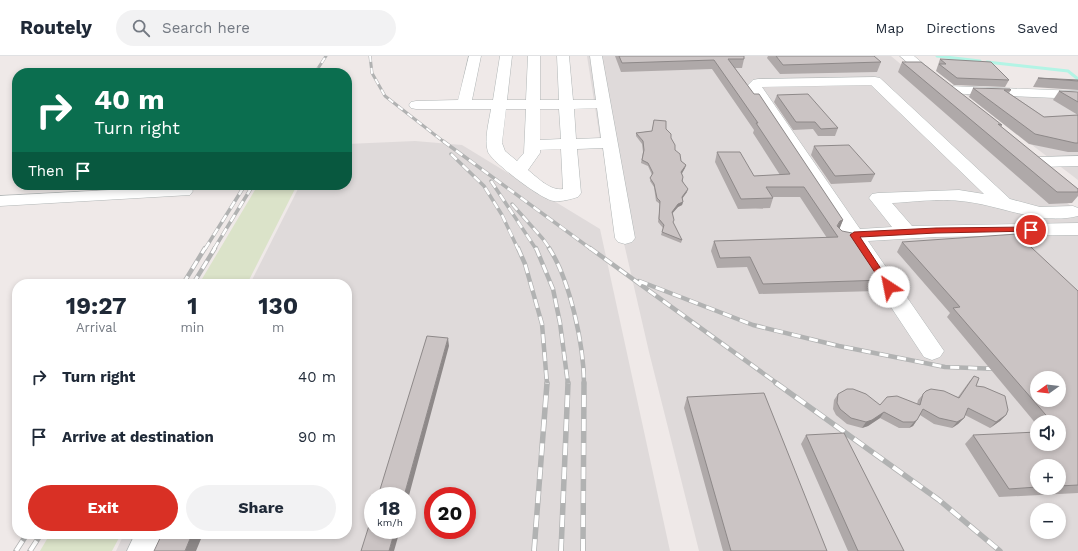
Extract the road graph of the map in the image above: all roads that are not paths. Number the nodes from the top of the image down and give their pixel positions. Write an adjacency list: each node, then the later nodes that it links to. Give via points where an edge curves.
1 (475, 56): 12 (street)
2 (506, 56): 13 (street)
3 (534, 56): 14 (street)
4 (563, 56): 15 (street)
5 (596, 56): 9 (street)
6 (906, 56): 7 (street)
7 (949, 90): 8 (street); 10 (street)
8 (1078, 95)
9 (603, 104): 15 (street); 16 (street)
10 (967, 104)
11 (416, 105): 12 (street)
12 (464, 105): 13 (street)
13 (499, 105): 14 (street); 20 (street, via 494,143 497,153)
14 (533, 105): 15 (street); 18 (street)
15 (565, 105): 17 (street)
16 (610, 143): 17 (street); 28 (street)
17 (568, 144): 18 (street); 20 (street, via 572,193 554,196 538,187)
18 (533, 145): 20 (street, via 532,153)
19 (1078, 161): 21 (street, via 1034,157)
20 (519, 170)
21 (1059, 177)
22 (184, 191): 23 (street)
23 (0, 201)
24 (1004, 203): 25 (street); 26 (street, via 959,195 878,198); 27 (street, via 875,81 758,83 754,86)
25 (1076, 221): 26 (street)
26 (906, 232): 27 (street)
27 (849, 235): 29 (street)
28 (625, 238)
29 (932, 351)
30 (149, 539): 31 (street)
31 (143, 551)

